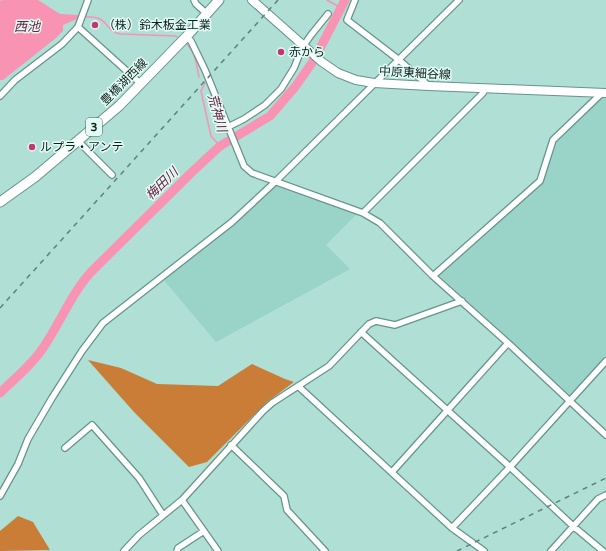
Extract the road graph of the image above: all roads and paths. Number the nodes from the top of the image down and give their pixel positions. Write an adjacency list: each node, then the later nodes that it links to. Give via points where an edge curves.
1 (88, 0): 9 (street)
2 (194, 0): 7 (street)
3 (219, 0): 7 (main road, 豊橋湖西線 / 3)
4 (252, 0): 11 (main road, 中原東細谷線)
5 (355, 0): 12 (street, via 347,20)
6 (460, 0): 12 (street)
7 (207, 14): 10 (main road, 豊橋湖西線 / 3)
8 (328, 14): 11 (street)
9 (78, 27): 13 (street); 18 (street, via 62,44 15,80)
10 (183, 40): 13 (main road, 豊橋湖西線 / 3); 19 (street, via 191,41)
11 (305, 46): 14 (main road, 中原東細谷線, via 338,73); 19 (street, via 281,89 265,105)
12 (398, 60): 14 (street); 15 (street)
13 (140, 83): 20 (main road, 豊橋湖西線 / 3, via 119,106)
14 (374, 83): 15 (main road, 中原東細谷線); 22 (street)
15 (429, 86): 16 (main road, 中原東細谷線)
16 (485, 89): 17 (main road, 中原東細谷線); 24 (street, via 484,93)
17 (604, 93): 25 (street, via 553,140 540,181)
18 (0, 96)
19 (229, 128): 22 (street, via 244,166)
20 (78, 141): 21 (street); 23 (main road, 豊橋湖西線 / 3)
21 (112, 175)
22 (275, 182): 24 (street); 39 (street, via 232,222 103,323 52,398)
23 (0, 202)
24 (363, 213): 25 (street, via 384,227)
25 (433, 276): 26 (street)
26 (462, 301): 27 (street, via 395,325 376,321); 28 (street)
27 (361, 332): 30 (street, via 329,366); 32 (street)
28 (508, 343): 31 (street); 32 (street)
29 (606, 361): 31 (street)
30 (298, 386): 34 (street, via 272,403); 37 (street)
31 (570, 401): 33 (street); 36 (street)
32 (447, 410): 36 (street); 37 (street)
33 (606, 435)
34 (231, 445): 40 (street); 48 (street, via 284,496 287,510)
35 (65, 448): 41 (street, via 92,425 139,478)
36 (510, 467): 42 (street); 43 (street)
37 (392, 472): 43 (street)
38 (606, 495): 42 (street, via 598,499)
39 (0, 496)
40 (182, 500): 41 (street); 44 (street)
41 (163, 515): 45 (street)
42 (573, 526): 50 (street); 51 (street)
43 (452, 528): 49 (street)
44 (204, 531): 46 (street); 47 (street)
45 (124, 551)
46 (177, 551)
47 (218, 551)
48 (325, 551)
49 (484, 551)
50 (551, 551)
51 (603, 551)

